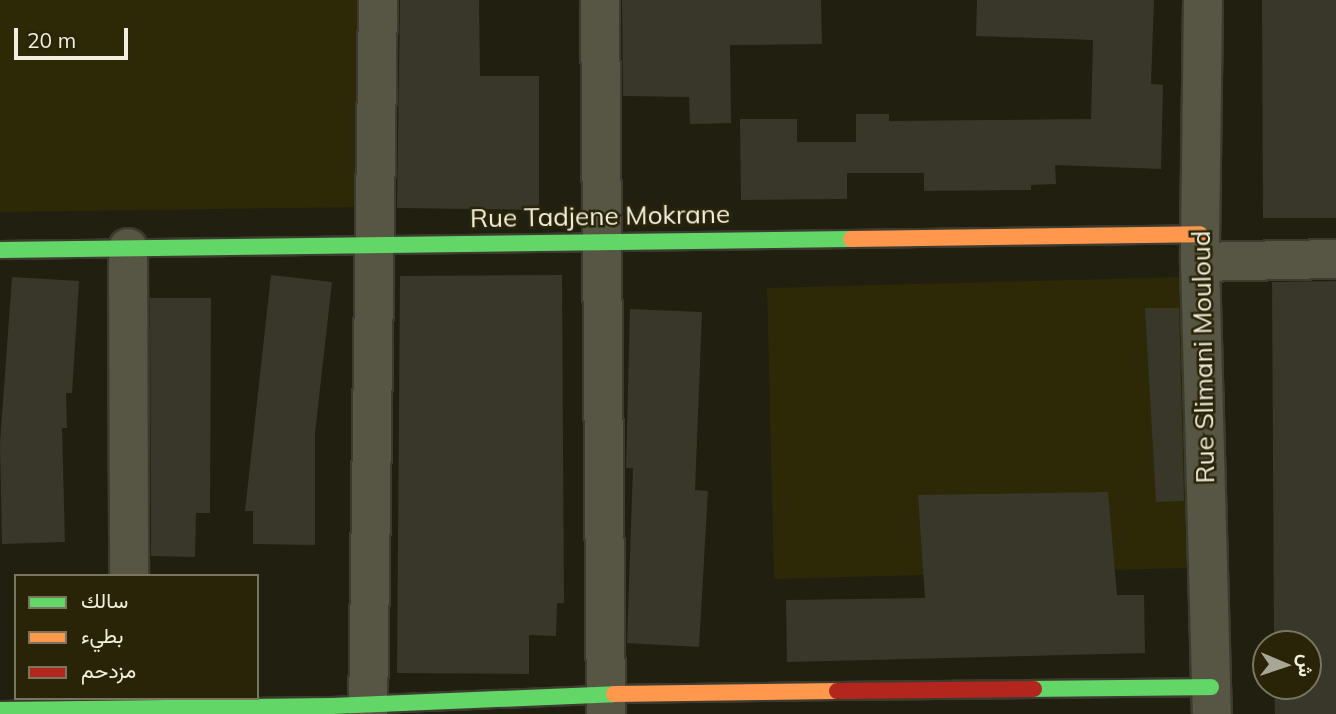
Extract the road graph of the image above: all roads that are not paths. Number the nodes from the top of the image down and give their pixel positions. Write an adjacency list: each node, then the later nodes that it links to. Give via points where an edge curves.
1 (378, 0): 5 (street)
2 (600, 0): 4 (street)
3 (1203, 0): 7 (street, Rue Slimani Mouloud)
4 (600, 239): 5 (street, Rue Tadjene Mokrane); 7 (street, Rue Tadjene Mokrane); 12 (street)
5 (375, 245): 6 (street, Rue Tadjene Mokrane); 14 (street)
6 (128, 248): 8 (street, Rue Tadjene Mokrane); 10 (street)
7 (1200, 248): 9 (street); 11 (street, Rue Slimani Mouloud)
8 (0, 250)
9 (1336, 260)
10 (129, 574)
11 (1211, 701): 12 (street)
12 (606, 704): 14 (street)
13 (129, 707): 14 (street); 15 (street)
14 (368, 708)
15 (0, 710)

